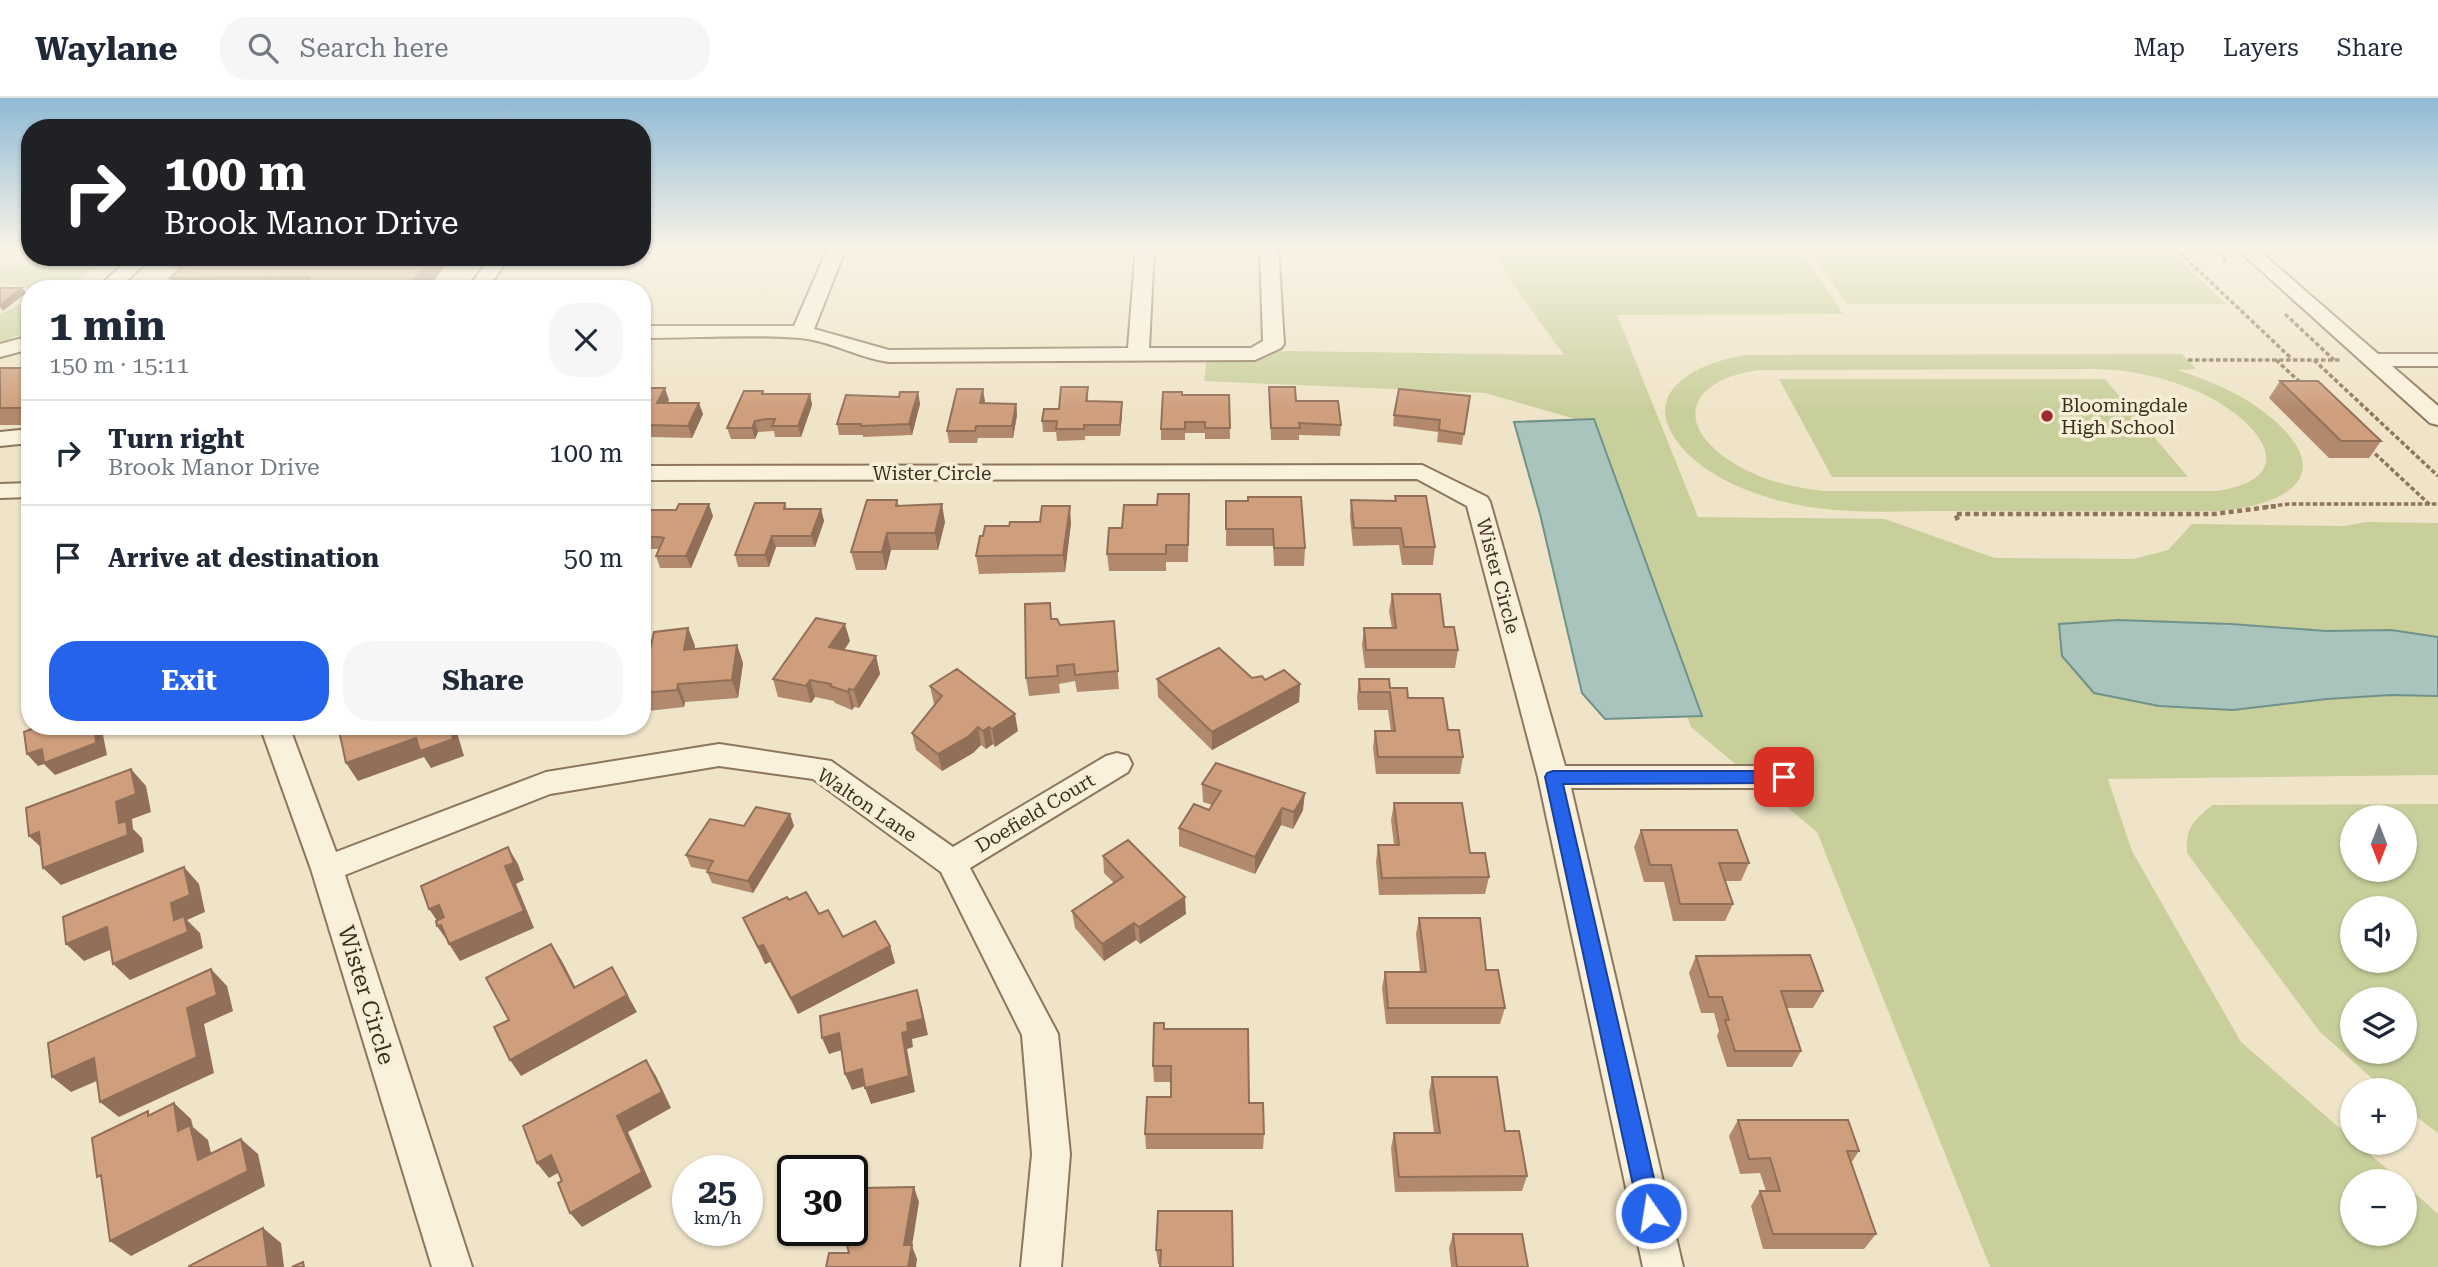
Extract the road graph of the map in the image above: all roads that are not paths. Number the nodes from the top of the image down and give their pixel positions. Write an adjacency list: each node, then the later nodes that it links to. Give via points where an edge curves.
1 (814, 303): 6 (street)
2 (1141, 303): 9 (street)
3 (1272, 303): 9 (street, via 1274,344 1255,354)
4 (2307, 303): 10 (street)
5 (651, 332): 6 (street)
6 (802, 332): 9 (street, via 889,356)
7 (21, 345): 8 (street)
8 (0, 351)
9 (1138, 355)
10 (2372, 360): 11 (street); 12 (street)
11 (2438, 360)
12 (2438, 418)
13 (21, 437): 14 (street)
14 (0, 439)
15 (651, 473): 20 (street, Wister Circle, via 1422,472 1478,502)
16 (21, 490): 17 (street)
17 (0, 491)
18 (277, 735): 23 (street, Wister Circle)
19 (1117, 764): 22 (street, Doefield Court)
20 (1553, 777): 21 (street); 26 (street, Wister Circle)
21 (1784, 777)
22 (952, 863): 23 (street, Walton Lane, via 820,769 719,755 546,783); 25 (street, Walton Lane, via 1040,1034 1051,1153)
23 (327, 869): 24 (street, Wister Circle)
24 (452, 1267)
25 (1041, 1267)
26 (1663, 1267)

